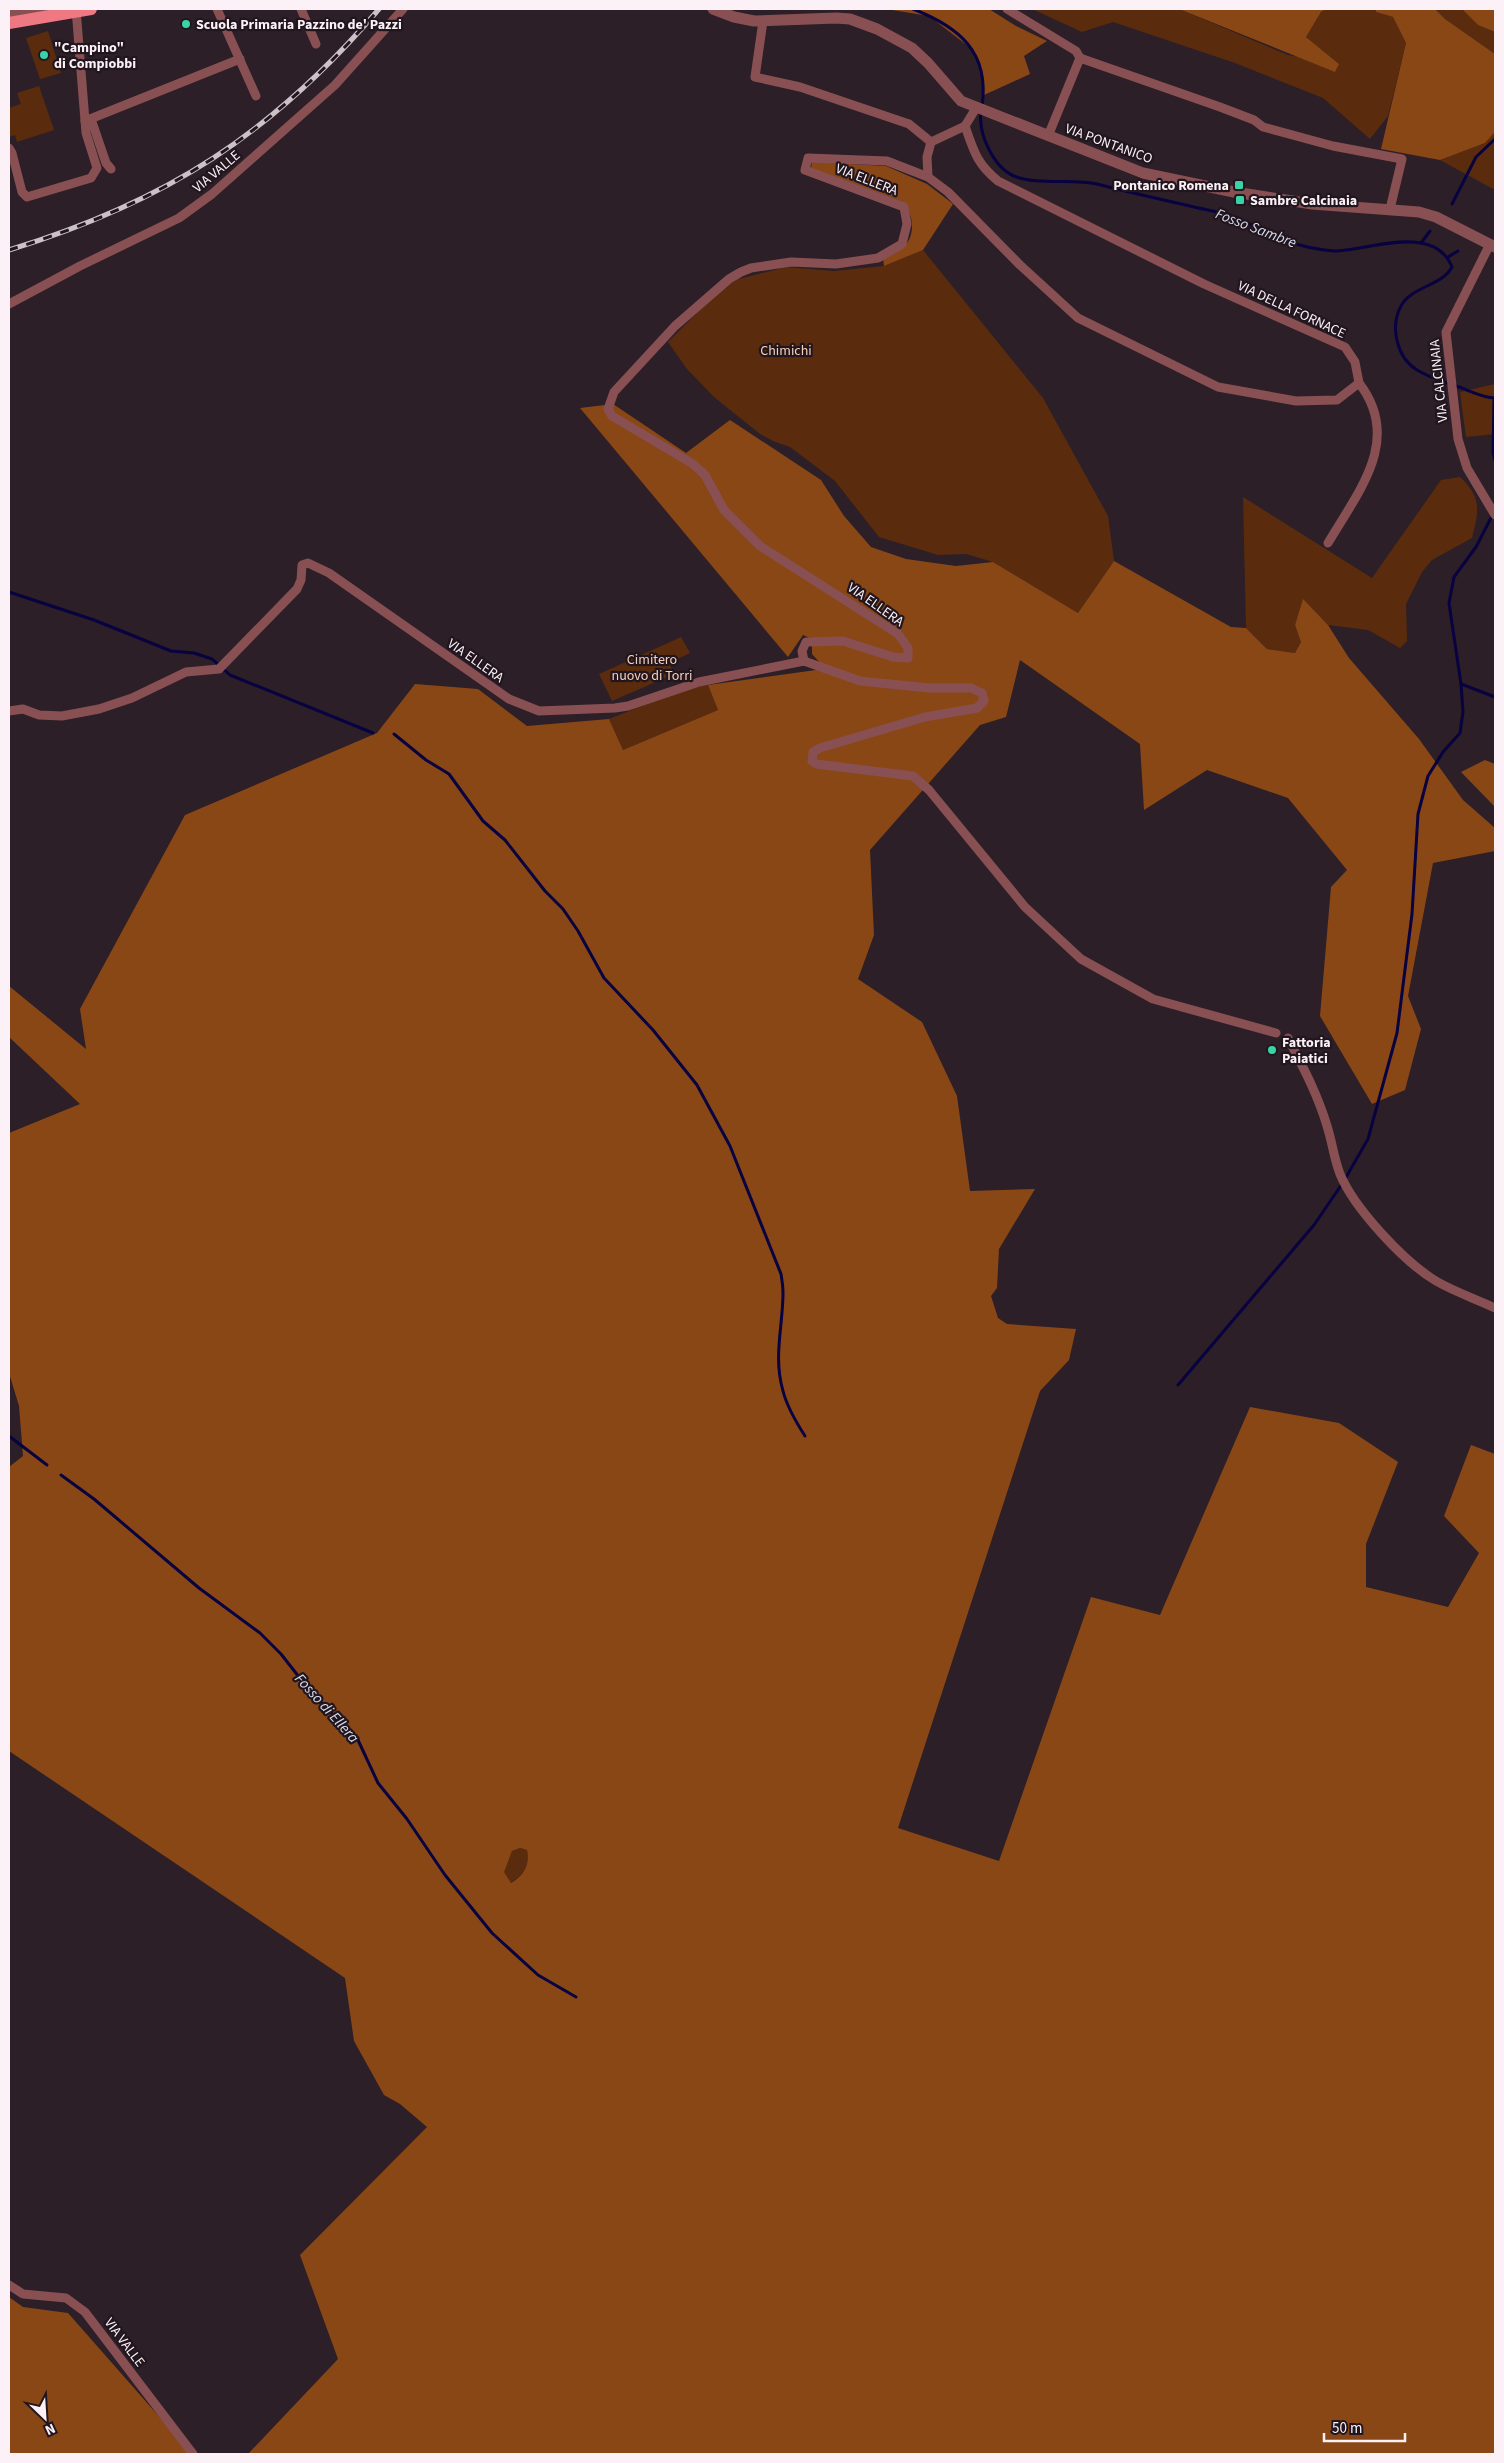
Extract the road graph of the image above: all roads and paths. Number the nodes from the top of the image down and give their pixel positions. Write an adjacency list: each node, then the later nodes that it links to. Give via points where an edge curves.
1 (53, 9): 9 (street)
2 (90, 9): 8 (main road)
3 (217, 9): 14 (street)
4 (301, 9): 12 (street)
5 (403, 9): 26 (street, VIA VALLE, via 335,85 212,194 179,218)
6 (713, 9): 10 (street, VIA PONTANICO, via 734,17)
7 (1007, 9): 13 (street, via 1076,51)
8 (77, 11): 11 (main road); 17 (street)
9 (9, 14)
10 (764, 21): 16 (street, VIA PONTANICO, via 836,18 850,19 877,29 912,48 961,101); 20 (street, via 756,78 794,86 909,124)
11 (9, 23)
12 (316, 44)
13 (1080, 58): 19 (street); 24 (street, via 1220,107 1271,129 1325,144 1402,159)
14 (240, 59): 15 (street); 17 (street)
15 (256, 96)
16 (978, 109): 18 (street); 19 (street, VIA PONTANICO)
17 (88, 120): 21 (street, via 86,133 97,168 91,178 27,197 22,192); 22 (street)
18 (965, 126): 20 (street); 27 (street, VIA DELLA FORNACE, via 982,168 998,181 1204,284 1345,347 1355,362)
19 (1048, 136): 24 (street, VIA PONTANICO, via 1143,173 1312,204)
20 (931, 142): 23 (street, via 926,157)
21 (10, 154)
22 (111, 170)
23 (928, 177): 27 (street, via 948,192 1078,318 1218,387 1296,402 1337,400); 30 (street, VIA ELLERA, via 888,161 808,158 805,170 904,207 907,224 902,244 878,258 836,264 791,262 751,268 729,279 676,326 614,392 608,407 612,416 693,464 705,475 724,510 760,546 898,634 908,648 908,658 893,657 843,641 806,642 802,651)
24 (1390, 209): 25 (street, VIA PONTANICO, via 1436,217)
25 (1492, 245): 28 (street, VIA CALCINAIA, via 1446,332 1458,439 1465,463)
26 (9, 304)
27 (1359, 383): 29 (street, VIA DELLA FORNACE, via 1372,402 1379,442 1371,470)
28 (1495, 515)
29 (1328, 543)
30 (804, 661): 31 (street, VIA ELLERA, via 699,682 628,706 540,711 509,699 329,573 308,562 302,565 297,589 219,669 186,672 132,698 99,709 62,716 39,715 22,709); 32 (street, via 860,681 929,688 971,688 982,693 984,701 977,708 925,717 820,748 813,752 812,761 913,776 929,790 1026,908 1081,959 1152,999)
31 (9, 711)
32 (1276, 1033)
33 (1288, 1038): 34 (street, via 1311,1083 1347,1189 1377,1229 1425,1274)
34 (1495, 1308)
35 (9, 2285): 36 (street, VIA VALLE, via 23,2294 66,2298 86,2312)
36 (193, 2454)

